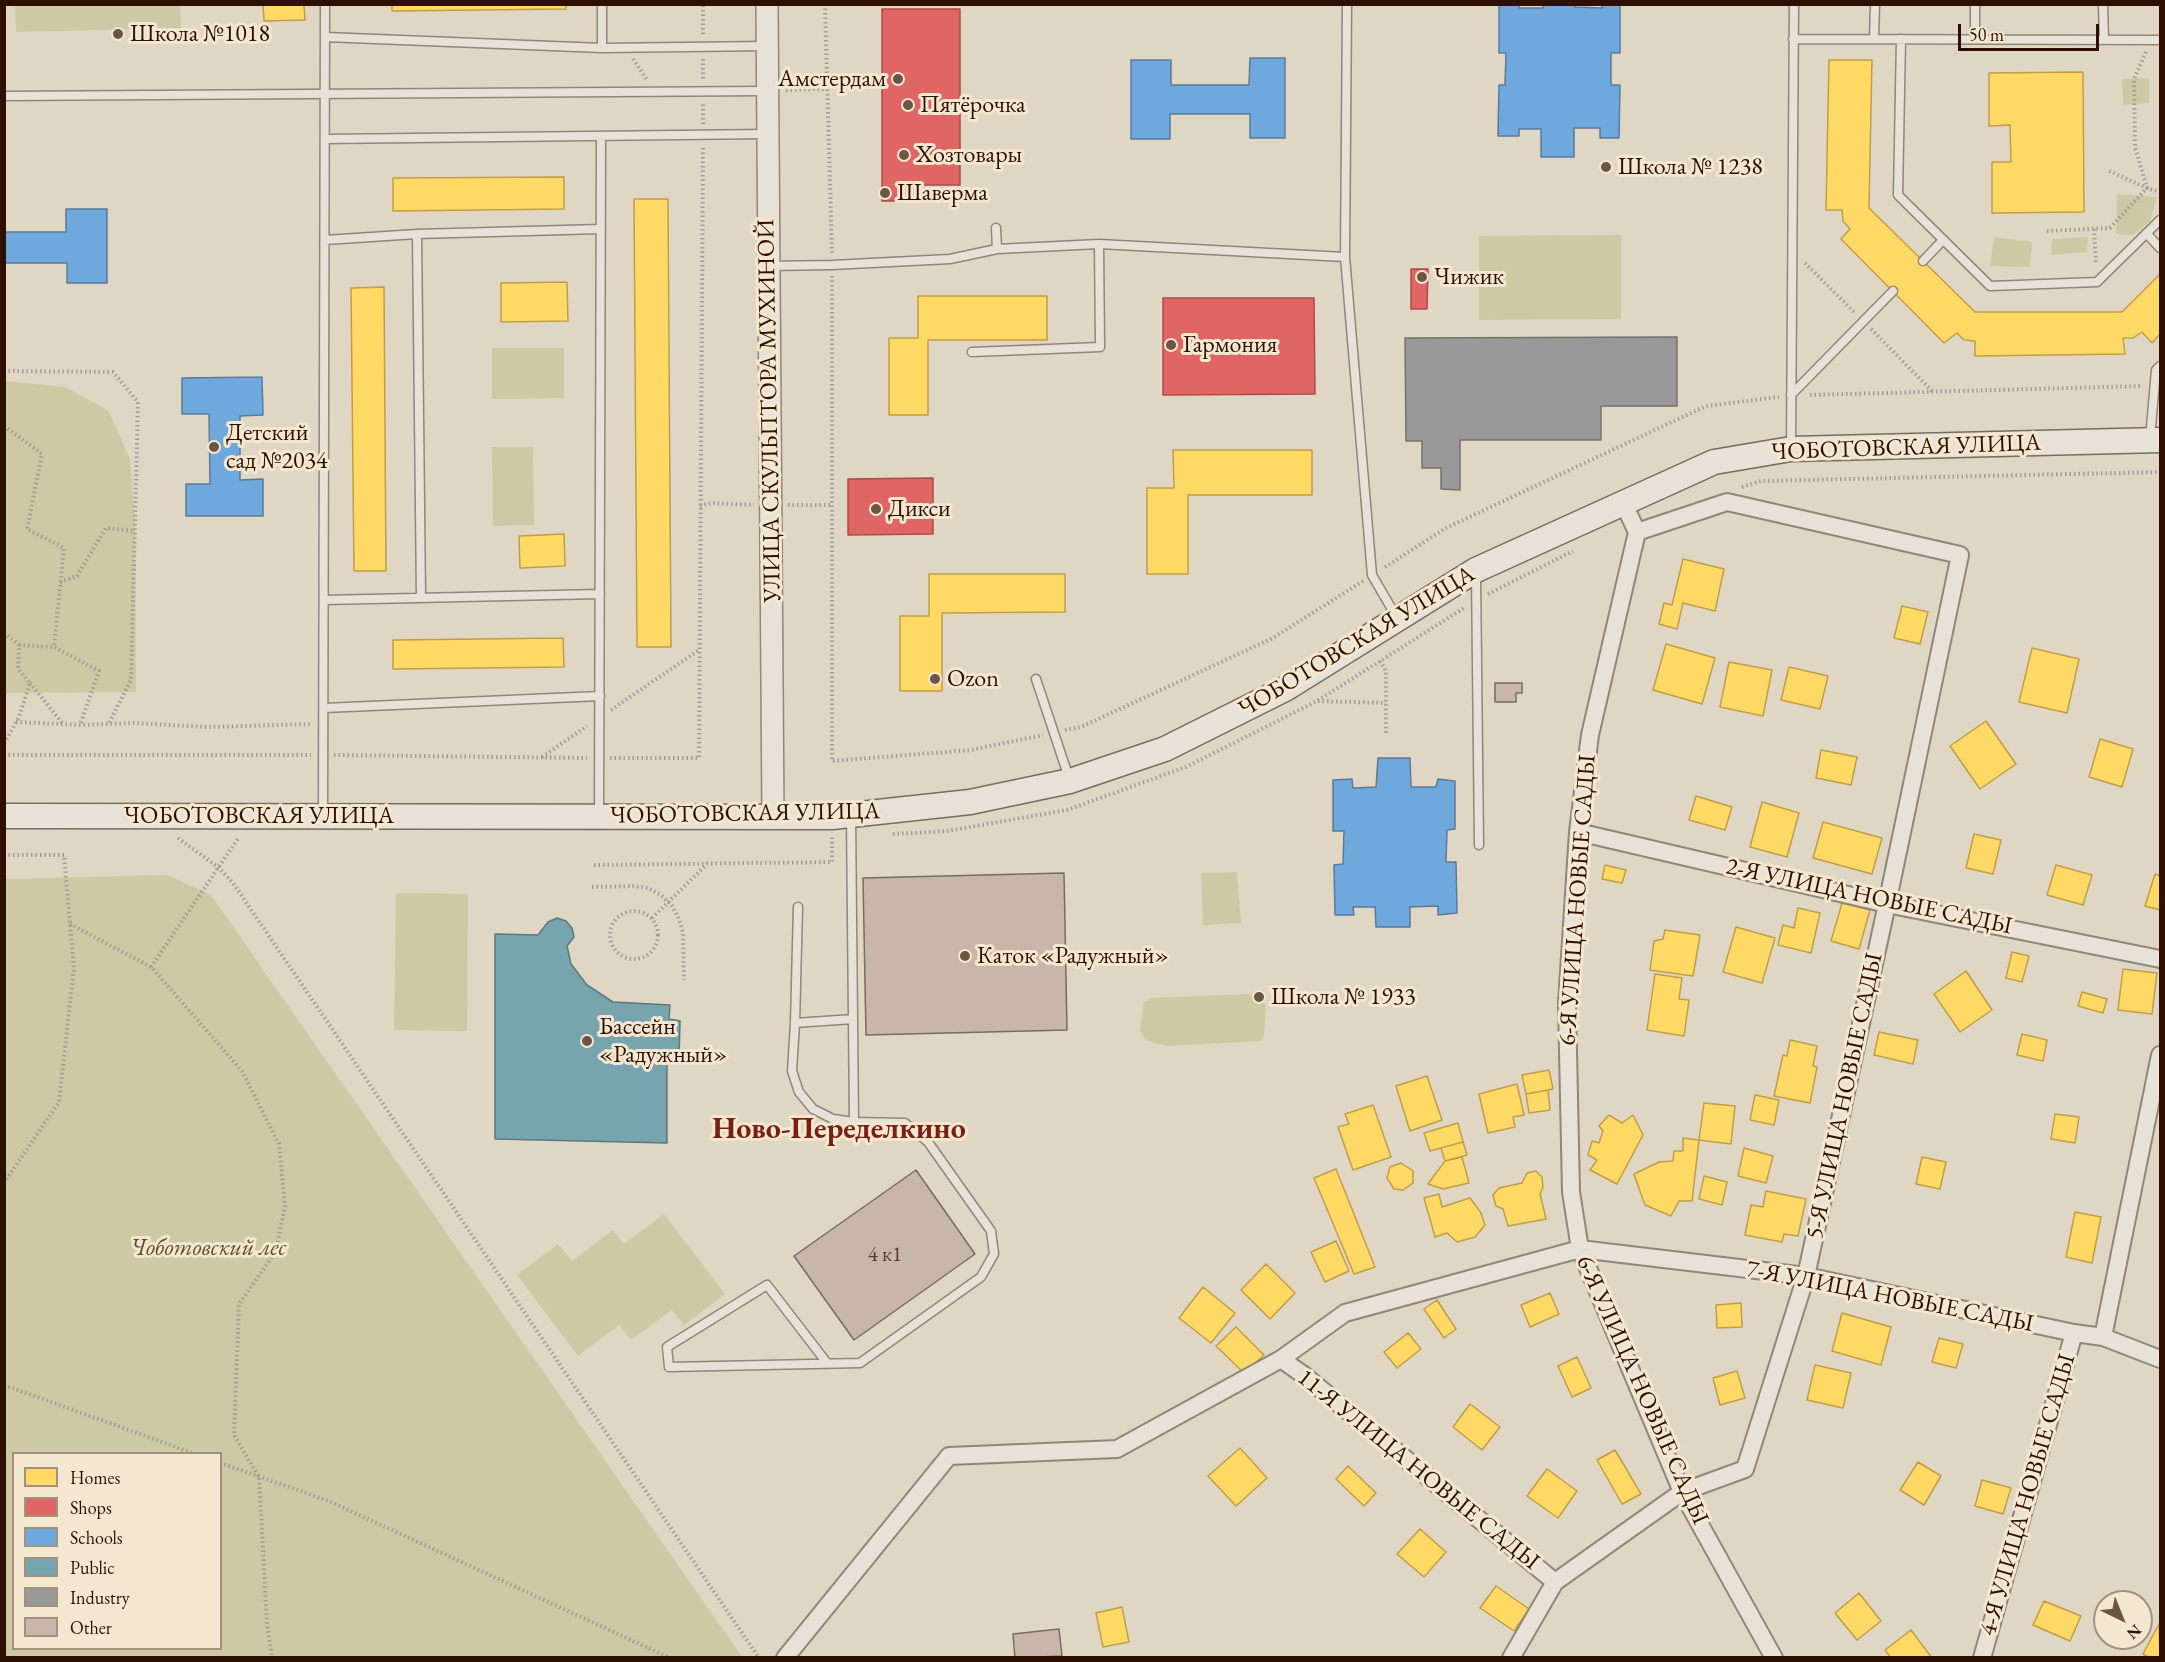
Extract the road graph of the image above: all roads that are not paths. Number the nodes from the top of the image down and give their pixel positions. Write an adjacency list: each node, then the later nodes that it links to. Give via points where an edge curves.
1 (325, 4): 9 (lane)
2 (602, 4): 17 (lane)
3 (767, 4): 16 (street, УЛИЦА СКУЛЬПТОРА МУХИНОЙ)
4 (1347, 4): 34 (lane)
5 (1794, 4): 10 (lane)
6 (1875, 4): 11 (lane)
7 (1975, 4): 13 (lane)
8 (2103, 4): 14 (lane)
9 (325, 38): 17 (lane); 19 (lane)
10 (1794, 39): 11 (lane); 40 (lane)
11 (1874, 39): 12 (lane)
12 (1902, 39): 13 (lane); 30 (lane, via 1898,195)
13 (1975, 39): 14 (lane)
14 (2104, 39): 15 (lane)
15 (2160, 40)
16 (767, 46): 17 (lane); 18 (street, УЛИЦА СКУЛЬПТОРА МУХИНОЙ)
17 (602, 48)
18 (767, 91): 19 (lane); 21 (street, УЛИЦА СКУЛЬПТОРА МУХИНОЙ)
19 (325, 93): 20 (lane); 23 (lane)
20 (4, 96)
21 (767, 134): 22 (lane); 36 (street, УЛИЦА СКУЛЬПТОРА МУХИНОЙ)
22 (602, 136): 23 (lane); 26 (lane)
23 (325, 139): 29 (lane)
24 (2160, 220): 28 (lane)
25 (996, 228): 33 (lane)
26 (601, 229): 27 (lane); 46 (lane)
27 (417, 234): 29 (lane); 47 (lane)
28 (2147, 234): 30 (lane, via 2097,282 1990,286); 32 (lane)
29 (325, 240): 48 (lane)
30 (1943, 240): 35 (lane)
31 (1099, 244): 33 (lane); 34 (lane); 38 (lane, via 1100,347)
32 (2160, 248)
33 (997, 249): 36 (lane, via 950,259)
34 (1345, 257): 49 (lane, via 1372,575)
35 (1923, 261)
36 (768, 266): 57 (street, УЛИЦА СКУЛЬПТОРА МУХИНОЙ)
37 (1893, 291): 40 (lane)
38 (972, 352)
39 (2160, 366): 41 (lane, via 2156,370)
40 (1791, 395): 42 (lane)
41 (2155, 440): 42 (main road, ЧОБОТОВСКАЯ УЛИЦА)
42 (1791, 448): 43 (main road, ЧОБОТОВСКАЯ УЛИЦА, via 1714,462)
43 (1623, 502): 44 (street); 45 (main road, ЧОБОТОВСКАЯ УЛИЦА)
44 (1637, 532): 59 (street, 6-Я УЛИЦА НОВЫЕ САДЫ, via 1590,735); 61 (street, 5-Я УЛИЦА НОВЫЕ САДЫ, via 1727,502 1960,555)
45 (1476, 570): 49 (main road, ЧОБОТОВСКАЯ УЛИЦА); 60 (lane)
46 (600, 594): 47 (lane); 51 (lane)
47 (421, 598): 48 (lane)
48 (324, 600): 52 (lane)
49 (1397, 618): 53 (main road, ЧОБОТОВСКАЯ УЛИЦА, via 1255,704 1165,748)
50 (1036, 679): 53 (lane)
51 (600, 696): 52 (lane); 56 (lane)
52 (324, 708): 55 (lane)
53 (1070, 781): 58 (main road, ЧОБОТОВСКАЯ УЛИЦА)
54 (4, 816): 55 (main road, ЧОБОТОВСКАЯ УЛИЦА)
55 (323, 816): 56 (main road, ЧОБОТОВСКАЯ УЛИЦА)
56 (599, 816): 57 (main road, ЧОБОТОВСКАЯ УЛИЦА)
57 (773, 818): 58 (main road, ЧОБОТОВСКАЯ УЛИЦА)
58 (851, 825): 64 (lane)
59 (1578, 832): 61 (street, 2-Я УЛИЦА НОВЫЕ САДЫ); 68 (street, 6-Я УЛИЦА НОВЫЕ САДЫ, via 1567,1003 1570,1192)
60 (1479, 845)
61 (1887, 904): 63 (street, 2-Я УЛИЦА НОВЫЕ САДЫ); 69 (street, 5-Я УЛИЦА НОВЫЕ САДЫ)
62 (798, 907): 65 (lane)
63 (2160, 959)
64 (853, 1020): 65 (lane); 67 (lane)
65 (795, 1023): 67 (lane, via 792,1071 799,1092 813,1109 833,1119)
66 (2160, 1055): 71 (street, 4-Я УЛИЦА НОВЫЕ САДЫ)
67 (854, 1122): 74 (lane, via 905,1123 928,1142 992,1231 994,1254 981,1277 860,1363)
68 (1580, 1249): 69 (street, 7-Я УЛИЦА НОВЫЕ САДЫ); 72 (street, 7-Я УЛИЦА НОВЫЕ САДЫ, via 1345,1313); 75 (street, 6-Я УЛИЦА НОВЫЕ САДЫ)
69 (1806, 1276): 70 (street, 7-Я УЛИЦА НОВЫЕ САДЫ); 75 (street, 5-Я УЛИЦА НОВЫЕ САДЫ, via 1745,1469)
70 (2074, 1333): 71 (street, 7-Я УЛИЦА НОВЫЕ САДЫ); 80 (street, 4-Я УЛИЦА НОВЫЕ САДЫ)
71 (2103, 1337): 73 (street, 7-Я УЛИЦА НОВЫЕ САДЫ)
72 (1281, 1359): 76 (street, 11-Я УЛИЦА НОВЫЕ САДЫ); 77 (street, 7-Я УЛИЦА НОВЫЕ САДЫ, via 1117,1449 949,1456)
73 (2160, 1359)
74 (827, 1364): 74 (lane, via 669,1367 667,1347 767,1285)
75 (1682, 1492): 76 (street, 5-Я УЛИЦА НОВЫЕ САДЫ); 79 (street, 6-Я УЛИЦА НОВЫЕ САДЫ)
76 (1555, 1582): 78 (street, 5-Я УЛИЦА НОВЫЕ САДЫ)
77 (786, 1658)
78 (1511, 1658)
79 (1774, 1658)
80 (1982, 1658)

